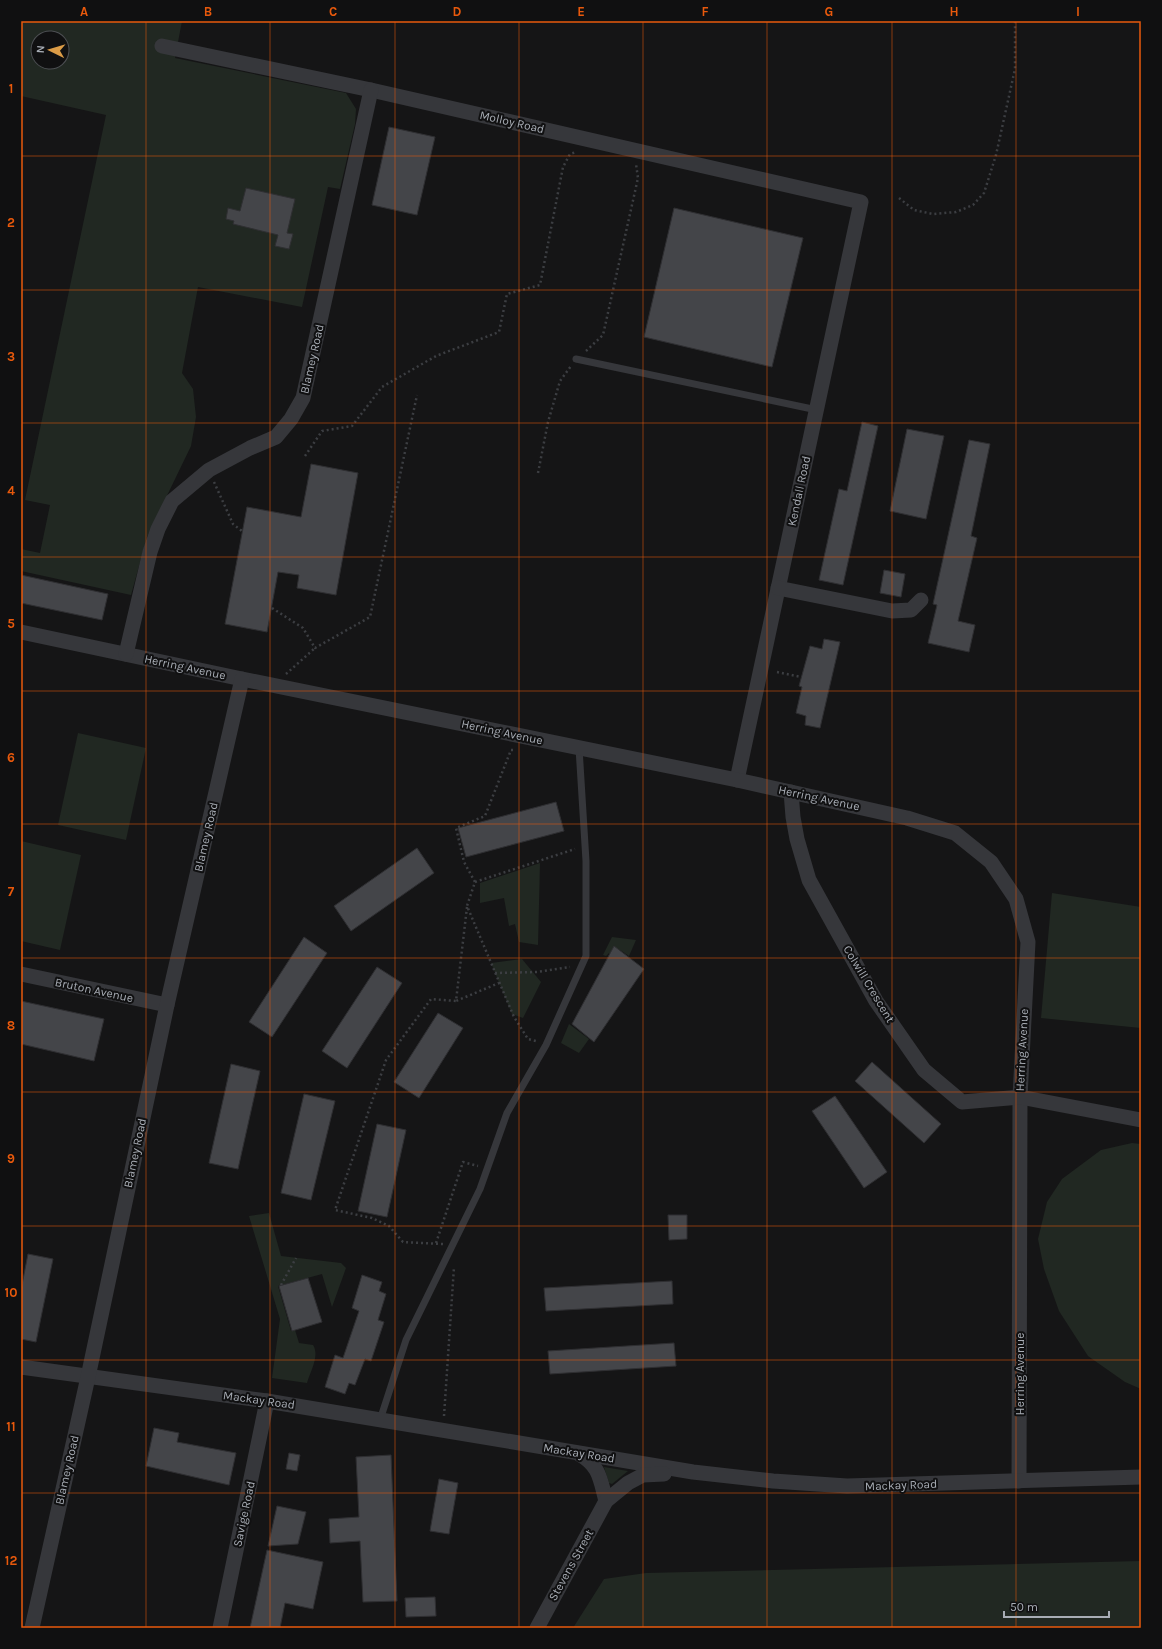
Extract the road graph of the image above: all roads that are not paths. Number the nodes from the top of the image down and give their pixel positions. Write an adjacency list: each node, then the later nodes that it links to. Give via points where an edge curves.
1 (162, 46): 2 (street, Molloy Road)
2 (371, 90): 3 (street, Molloy Road); 9 (street, Blamey Road, via 303,398 292,419 276,437 209,470 172,501 150,552)
3 (861, 202): 5 (street, Kendall Road)
4 (576, 359): 5 (lane)
5 (817, 410): 6 (street, Kendall Road)
6 (778, 588): 7 (street, via 892,611 911,610); 12 (street, Kendall Road)
7 (921, 600)
8 (21, 632): 9 (street, Herring Avenue)
9 (126, 654): 10 (street, Herring Avenue)
10 (242, 679): 11 (street, Herring Avenue); 15 (street, Blamey Road)
11 (579, 748): 12 (street, Herring Avenue); 21 (lane, via 585,846 586,956 546,1045 507,1113 480,1190 406,1340)
12 (737, 780): 13 (street, Herring Avenue)
13 (791, 792): 16 (street, Colwill Crescent, via 797,839 809,880 876,1001 924,1070 962,1102); 16 (street, Herring Avenue, via 907,818 955,833 991,862 1016,899 1028,942)
14 (21, 974): 15 (street, Bruton Avenue)
15 (167, 1005): 19 (street, Blamey Road)
16 (1020, 1097): 17 (street, Colwill Crescent); 25 (street, Herring Avenue)
17 (1141, 1120)
18 (21, 1367): 19 (street, Mackay Road)
19 (88, 1377): 20 (street, Mackay Road); 27 (street, Blamey Road)
20 (268, 1401): 21 (street, Mackay Road); 28 (street, Savige Road)
21 (380, 1420): 22 (street, Mackay Road)
22 (577, 1453): 23 (street, Mackay Road); 26 (street, via 591,1461 599,1474)
23 (693, 1472): 25 (street, Mackay Road, via 847,1486); 26 (street, Stevens Street, via 643,1475 628,1483)
24 (1141, 1477): 25 (street, Mackay Road)
25 (1020, 1481)
26 (606, 1501): 29 (street, Stevens Street)
27 (32, 1628)
28 (220, 1628)
29 (537, 1628)

